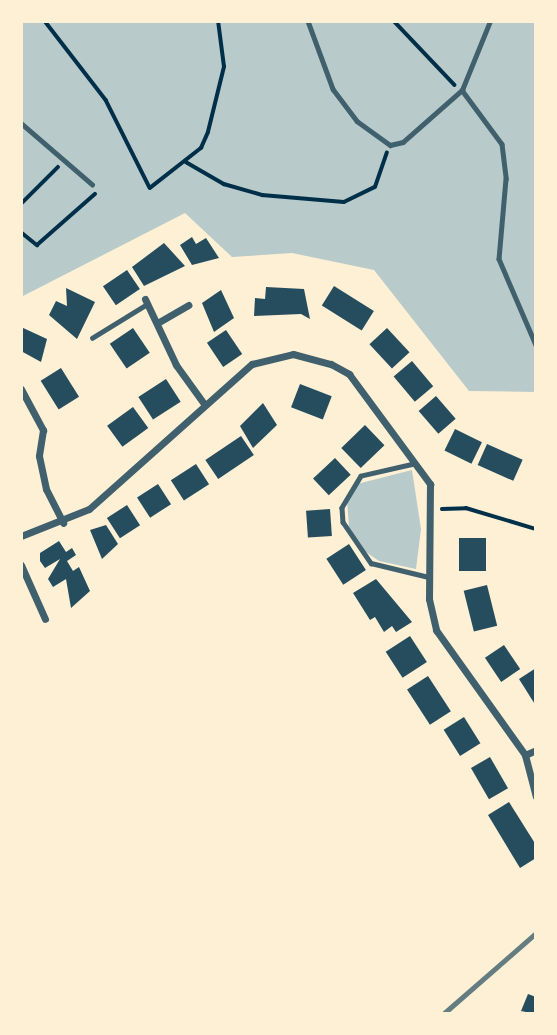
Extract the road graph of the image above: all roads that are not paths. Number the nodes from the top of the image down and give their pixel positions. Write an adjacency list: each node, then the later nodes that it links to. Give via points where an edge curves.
1 (308, 21): 3 (lane, via 333,89 357,121 390,145 403,142)
2 (490, 21): 3 (lane)
3 (462, 90): 10 (lane, via 502,144 506,179 499,259)
4 (21, 123): 5 (lane)
5 (92, 184)
6 (147, 301): 8 (street); 9 (lane)
7 (189, 305): 8 (street)
8 (159, 321): 13 (street, via 176,365)
9 (92, 338)
10 (536, 345)
11 (21, 389): 12 (street)
12 (25, 401): 15 (street, via 43,430 39,456 46,489)
13 (205, 405): 14 (street, via 252,364 277,355 315,356 349,374); 15 (street, via 121,484)
14 (418, 463): 18 (street, via 430,484 433,509); 18 (lane, via 361,476 342,508 343,522 371,563)
15 (63, 523): 16 (street)
16 (21, 536)
17 (21, 565): 19 (street)
18 (429, 577): 21 (street, via 431,614 445,648)
19 (45, 619)
20 (536, 750): 21 (street)
21 (525, 755): 22 (street)
22 (536, 797)

